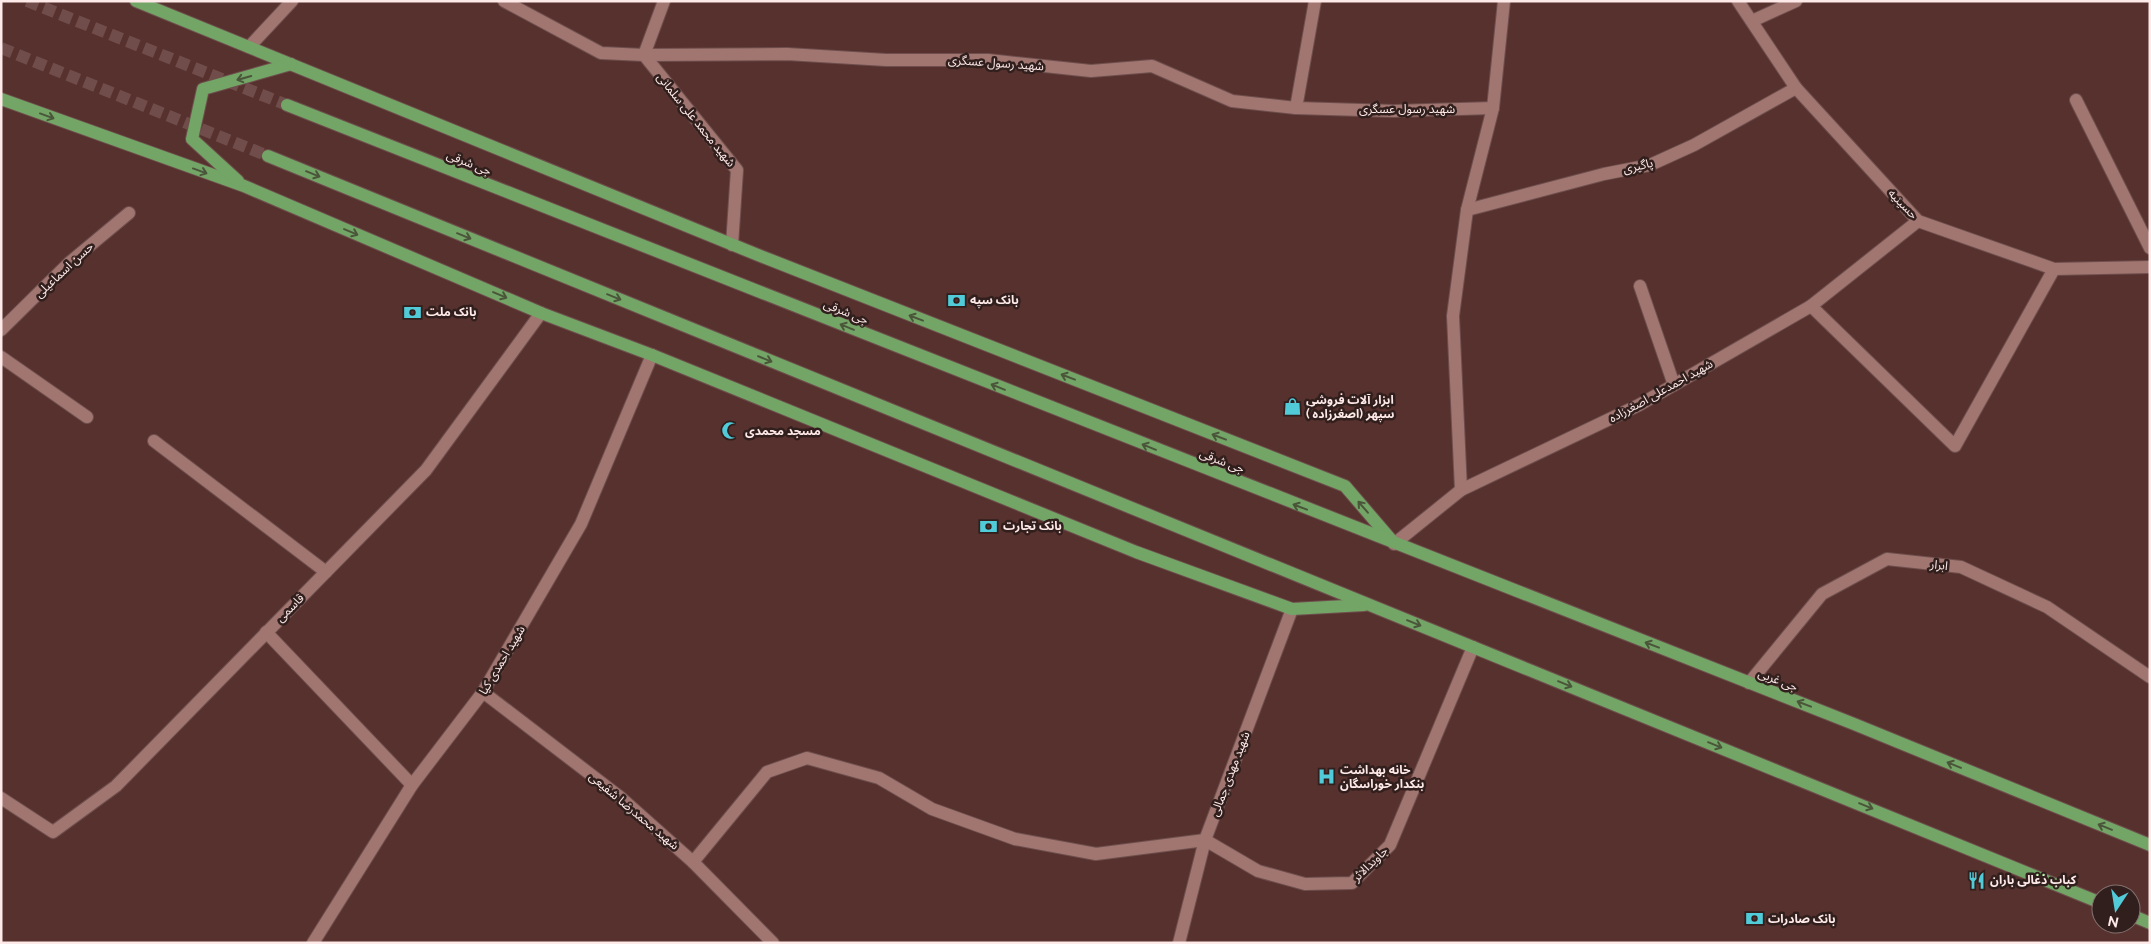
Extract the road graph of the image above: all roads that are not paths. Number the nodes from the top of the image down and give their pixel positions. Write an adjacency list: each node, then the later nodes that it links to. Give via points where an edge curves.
1 (136, 1): 10 (main road)
2 (292, 1): 10 (street)
3 (504, 1): 11 (street, شهید رسول عسگری, via 600,52)
4 (664, 1): 11 (street)
5 (1316, 1): 17 (street)
6 (1504, 1): 18 (street)
7 (1738, 1): 9 (street, حسینیه)
8 (1796, 1): 9 (street)
9 (1752, 21): 13 (street, حسینیه)
10 (249, 47): 12 (main road)
11 (644, 55): 17 (street, شهید رسول عسگری, via 787,54 886,60 988,60 1090,71 1152,66 1232,101); 24 (street, شهید محمد علی سلمانی, via 737,170)
12 (291, 64): 20 (main road, one-way to 20, via 203,89 192,140); 24 (main road)
13 (1796, 88): 21 (street, پاگیری, via 1694,145 1650,165); 23 (street, حسینیه)
14 (1, 99): 20 (main road, one-way to 20)
15 (2076, 100): 25 (street)
16 (287, 105): 38 (main road, جی شرقی, one-way to 16)
17 (1296, 108): 18 (street, شهید رسول عسگری, via 1394,111)
18 (1492, 108): 21 (street)
19 (268, 156): 40 (main road, one-way to 40)
20 (244, 186): 30 (main road, one-way to 30)
21 (1467, 210): 37 (street, via 1454,316)
22 (129, 213): 31 (street, حسن اسماعیلی, via 69,263)
23 (1918, 221): 27 (street, حسینیه); 29 (street, شهید احمدعلی اصغرزاده)
24 (732, 245): 38 (main road, one-way to 24, via 1345,486)
25 (2150, 248)
26 (2150, 267): 27 (street, حسینیه)
27 (2054, 270): 29 (street, via 1955,446)
28 (1640, 286): 34 (street)
29 (1811, 306): 34 (street, شهید احمدعلی اصغرزاده)
30 (541, 313): 32 (main road); 39 (street, قاسمی, via 426,470)
31 (1, 330)
32 (652, 355): 41 (main road, via 1127,548); 46 (street, شهید احمدی کیا, via 581,524)
33 (1, 357): 35 (street)
34 (1674, 385): 37 (street, شهید احمدعلی اصغرزاده)
35 (87, 418)
36 (154, 442): 39 (street)
37 (1461, 490): 38 (street, شهید احمدعلی اصغرزاده)
38 (1394, 544): 45 (main road, جی غربی, one-way to 38)
39 (326, 572): 42 (street, قاسمی)
40 (1369, 605): 41 (main road); 43 (main road, one-way to 43)
41 (1292, 609): 49 (street, شهید مهدی جمالی)
42 (266, 632): 47 (street); 48 (street, قاسمی, via 116,786 53,832)
43 (1473, 647): 49 (street, جاویدالاثر, via 1390,845 1352,883 1305,884 1258,871); 52 (main road, one-way to 52)
44 (2150, 677): 45 (street, ابرار, via 2047,607 1961,567 1886,559 1822,594)
45 (1749, 683): 50 (main road, جی غربی, one-way to 45)
46 (483, 692): 47 (street, شهید احمدی کیا); 51 (street, شهید محمدرضا شفیعی, via 620,797)
47 (412, 785): 54 (street, شهید احمدی کیا)
48 (1, 798)
49 (1205, 840): 51 (street, via 1096,854 1015,839 932,809 879,778 807,758 767,772); 53 (street, شهید مهدی جمالی)
50 (2150, 845)
51 (693, 862): 55 (street, شهید محمدرضا شفیعی)
52 (2091, 899)
53 (1181, 941)
54 (313, 943)
55 (773, 943)

